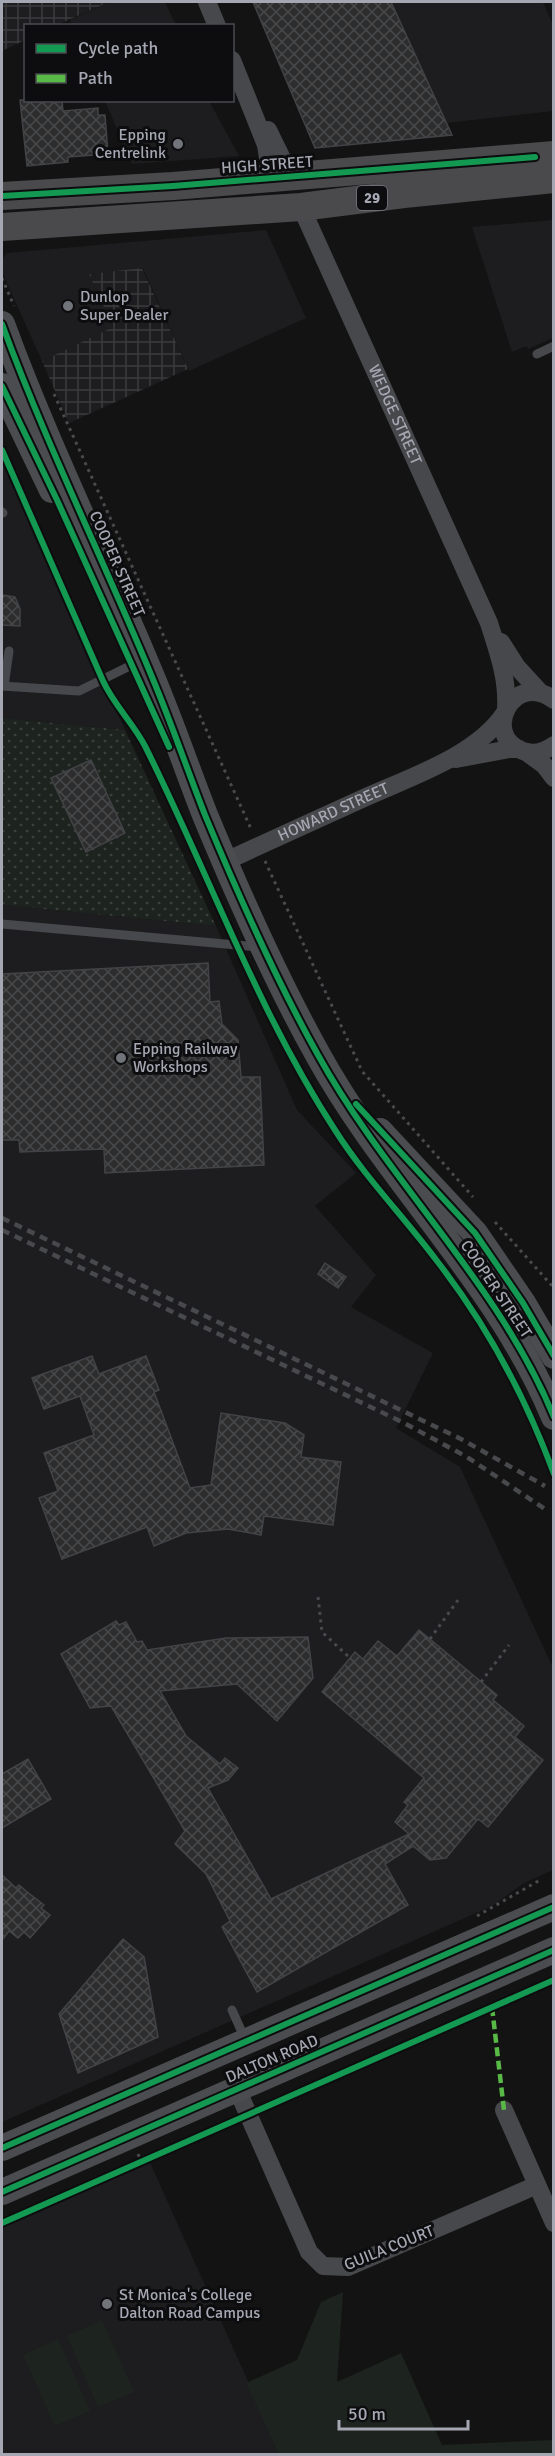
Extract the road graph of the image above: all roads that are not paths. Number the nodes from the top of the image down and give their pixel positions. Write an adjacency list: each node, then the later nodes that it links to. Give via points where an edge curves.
1 (207, 2): 2 (street)
2 (216, 24)
3 (234, 64): 5 (street, WEDGE STREET, via 275,141)
4 (554, 155): 5 (main road, HIGH STREET / 29)
5 (281, 177): 7 (main road, HIGH STREET / 29); 8 (main road, WEDGE STREET)
6 (554, 179): 8 (main road, 29)
7 (3, 196)
8 (301, 207): 9 (main road, 29); 14 (street, WEDGE STREET)
9 (2, 227)
10 (9, 317): 16 (main road, COOPER STREET, via 23,382)
11 (554, 346): 12 (lane)
12 (537, 354)
13 (2, 386): 16 (main road, COOPER STREET)
14 (489, 623): 18 (street, WEDGE STREET, via 518,667); 19 (street, WEDGE STREET, via 504,672)
15 (9, 651): 17 (lane)
16 (138, 662): 17 (lane, via 79,691); 24 (main road, COOPER STREET, via 174,757)
17 (3, 686)
18 (549, 695): 19 (street, HOWARD STREET, via 520,694)
19 (505, 711): 21 (street, WEDGE STREET, via 505,734); 22 (street, HOWARD STREET, via 481,738)
20 (554, 745): 21 (street, HOWARD STREET, via 544,751)
21 (523, 751): 22 (street, HOWARD STREET, via 508,748); 23 (street, via 544,765)
22 (443, 762): 24 (street, HOWARD STREET)
23 (554, 778)
24 (226, 861): 26 (main road, COOPER STREET)
25 (2, 924): 26 (lane)
26 (264, 948): 27 (main road, COOPER STREET)
27 (323, 1064): 28 (main road, COOPER STREET, via 381,1133 475,1233); 29 (main road, COOPER STREET, via 383,1159)
28 (554, 1356)
29 (545, 1377): 30 (main road, COOPER STREET)
30 (554, 1417)
31 (554, 1907): 34 (main road, DALTON ROAD)
32 (554, 1950): 36 (main road, DALTON ROAD)
33 (232, 2010): 34 (lane)
34 (246, 2042): 35 (main road, DALTON ROAD)
35 (221, 2052): 36 (main road); 38 (main road, DALTON ROAD)
36 (237, 2089): 39 (street, GUILA COURT, via 309,2252 323,2266 348,2267); 40 (main road, DALTON ROAD)
37 (504, 2110): 39 (street)
38 (2, 2148)
39 (537, 2185): 41 (street)
40 (3, 2188)
41 (554, 2223)

